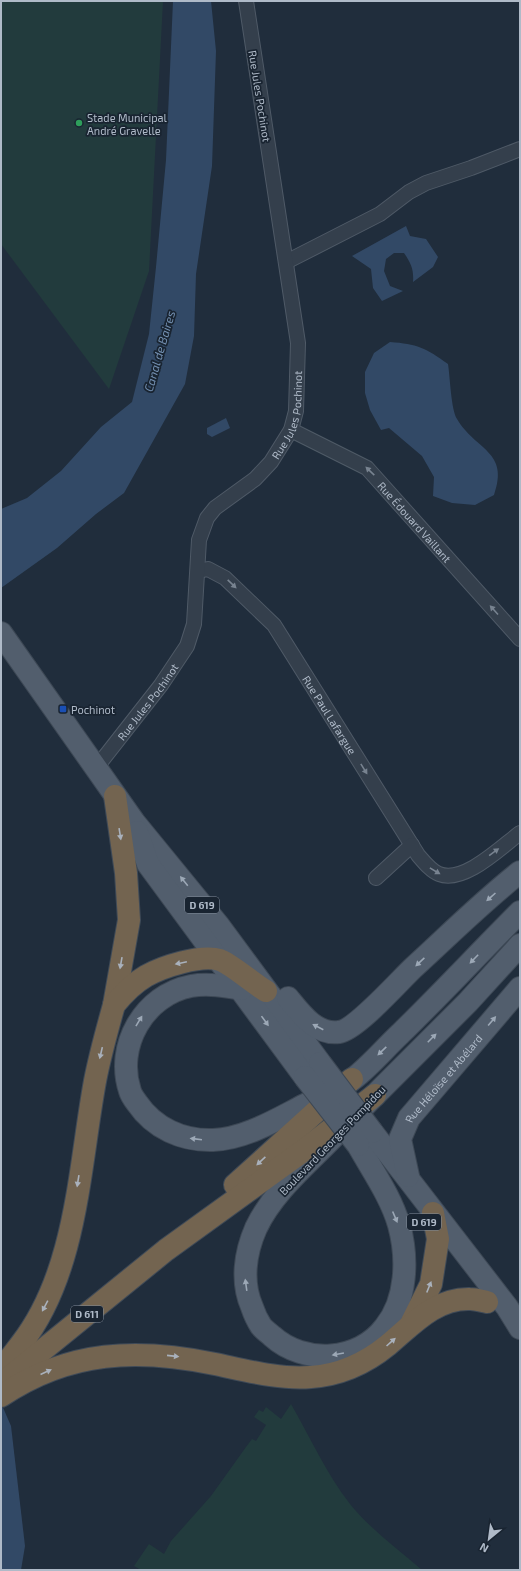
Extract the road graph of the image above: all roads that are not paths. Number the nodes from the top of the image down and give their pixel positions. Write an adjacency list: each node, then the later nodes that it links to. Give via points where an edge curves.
1 (246, 1): 3 (street, Rue Jules Pochinot)
2 (520, 149): 3 (street, via 426,183 409,192 380,214)
3 (286, 262): 4 (street, Rue Jules Pochinot, via 298,343 296,411)
4 (291, 430): 5 (street, Rue Jules Pochinot, via 271,462 254,479 215,508 207,518 199,540); 7 (street, Rue Édouard Vaillant, one-way to 4, via 367,468)
5 (198, 571): 8 (street, Rue Jules Pochinot, via 194,624 187,646 162,686); 12 (street, Rue Paul Lafargue, one-way to 12, via 208,569 225,578 274,625)
6 (1, 633): 8 (main road, D 619)
7 (520, 639)
8 (96, 768): 9 (main road, D 619)
9 (115, 796): 10 (main road, D 619); 22 (highway, one-way to 22, via 126,873 129,920)
10 (134, 822): 16 (main road, D 619, one-way to 10); 18 (main road, D 619, via 148,864)
11 (520, 833): 12 (street, Rue Paul Lafargue, one-way to 11, via 429,867 439,874 452,876 469,871)
12 (412, 845): 14 (street)
13 (520, 872): 16 (main road, one-way to 16, via 376,1004 347,1029 339,1032 322,1030 306,1020 272,977)
14 (376, 878)
15 (520, 912): 24 (main road, one-way to 24)
16 (219, 926): 21 (main road, D 619)
17 (520, 945): 25 (main road, Boulevard Georges Pompidou, one-way to 17, via 468,1002)
18 (219, 960): 20 (main road, D 619); 21 (highway); 22 (highway, one-way to 22, via 199,959 170,965 146,976)
19 (520, 988): 27 (main road, Rue Héloïse et Abélard, one-way to 19, via 400,1139 409,1118)
20 (242, 989): 23 (main road, D 619, one-way to 23); 24 (main road, one-way to 20, via 254,1130 214,1140 178,1136 148,1117 130,1092 127,1073 132,1034 140,1019 154,1003 169,993 191,986 216,985)
21 (266, 991): 23 (main road, D 619)
22 (114, 1004): 34 (highway, one-way to 34, via 95,1080 72,1223 61,1266 50,1296)
23 (313, 1070): 26 (main road, D 619, bridge)
24 (352, 1079): 30 (highway, D 611, one-way to 30)
25 (375, 1095): 26 (main road, Boulevard Georges Pompidou, one-way to 25, via 399,1225 404,1258 400,1299 385,1328 371,1341 356,1350 338,1355 308,1355 292,1350 262,1327 249,1300 245,1283 248,1250 256,1228 285,1186); 30 (highway, D 611, via 303,1151)
26 (365, 1138): 27 (main road, D 619); 29 (main road, D 619)
27 (409, 1181): 28 (main road, D 619)
28 (433, 1214): 29 (highway); 33 (main road, D 619, via 507,1307)
29 (438, 1239): 31 (main road, D 619); 32 (highway, one-way to 29, via 431,1284)
30 (166, 1250): 34 (highway, D 611)
31 (487, 1302): 32 (highway, via 469,1299 441,1304); 33 (main road, D 619)
32 (412, 1322): 34 (highway, one-way to 32, via 93,1358 123,1354 180,1356 282,1375 311,1377 344,1371 360,1363 387,1346)
33 (519, 1327)
34 (4, 1380)

